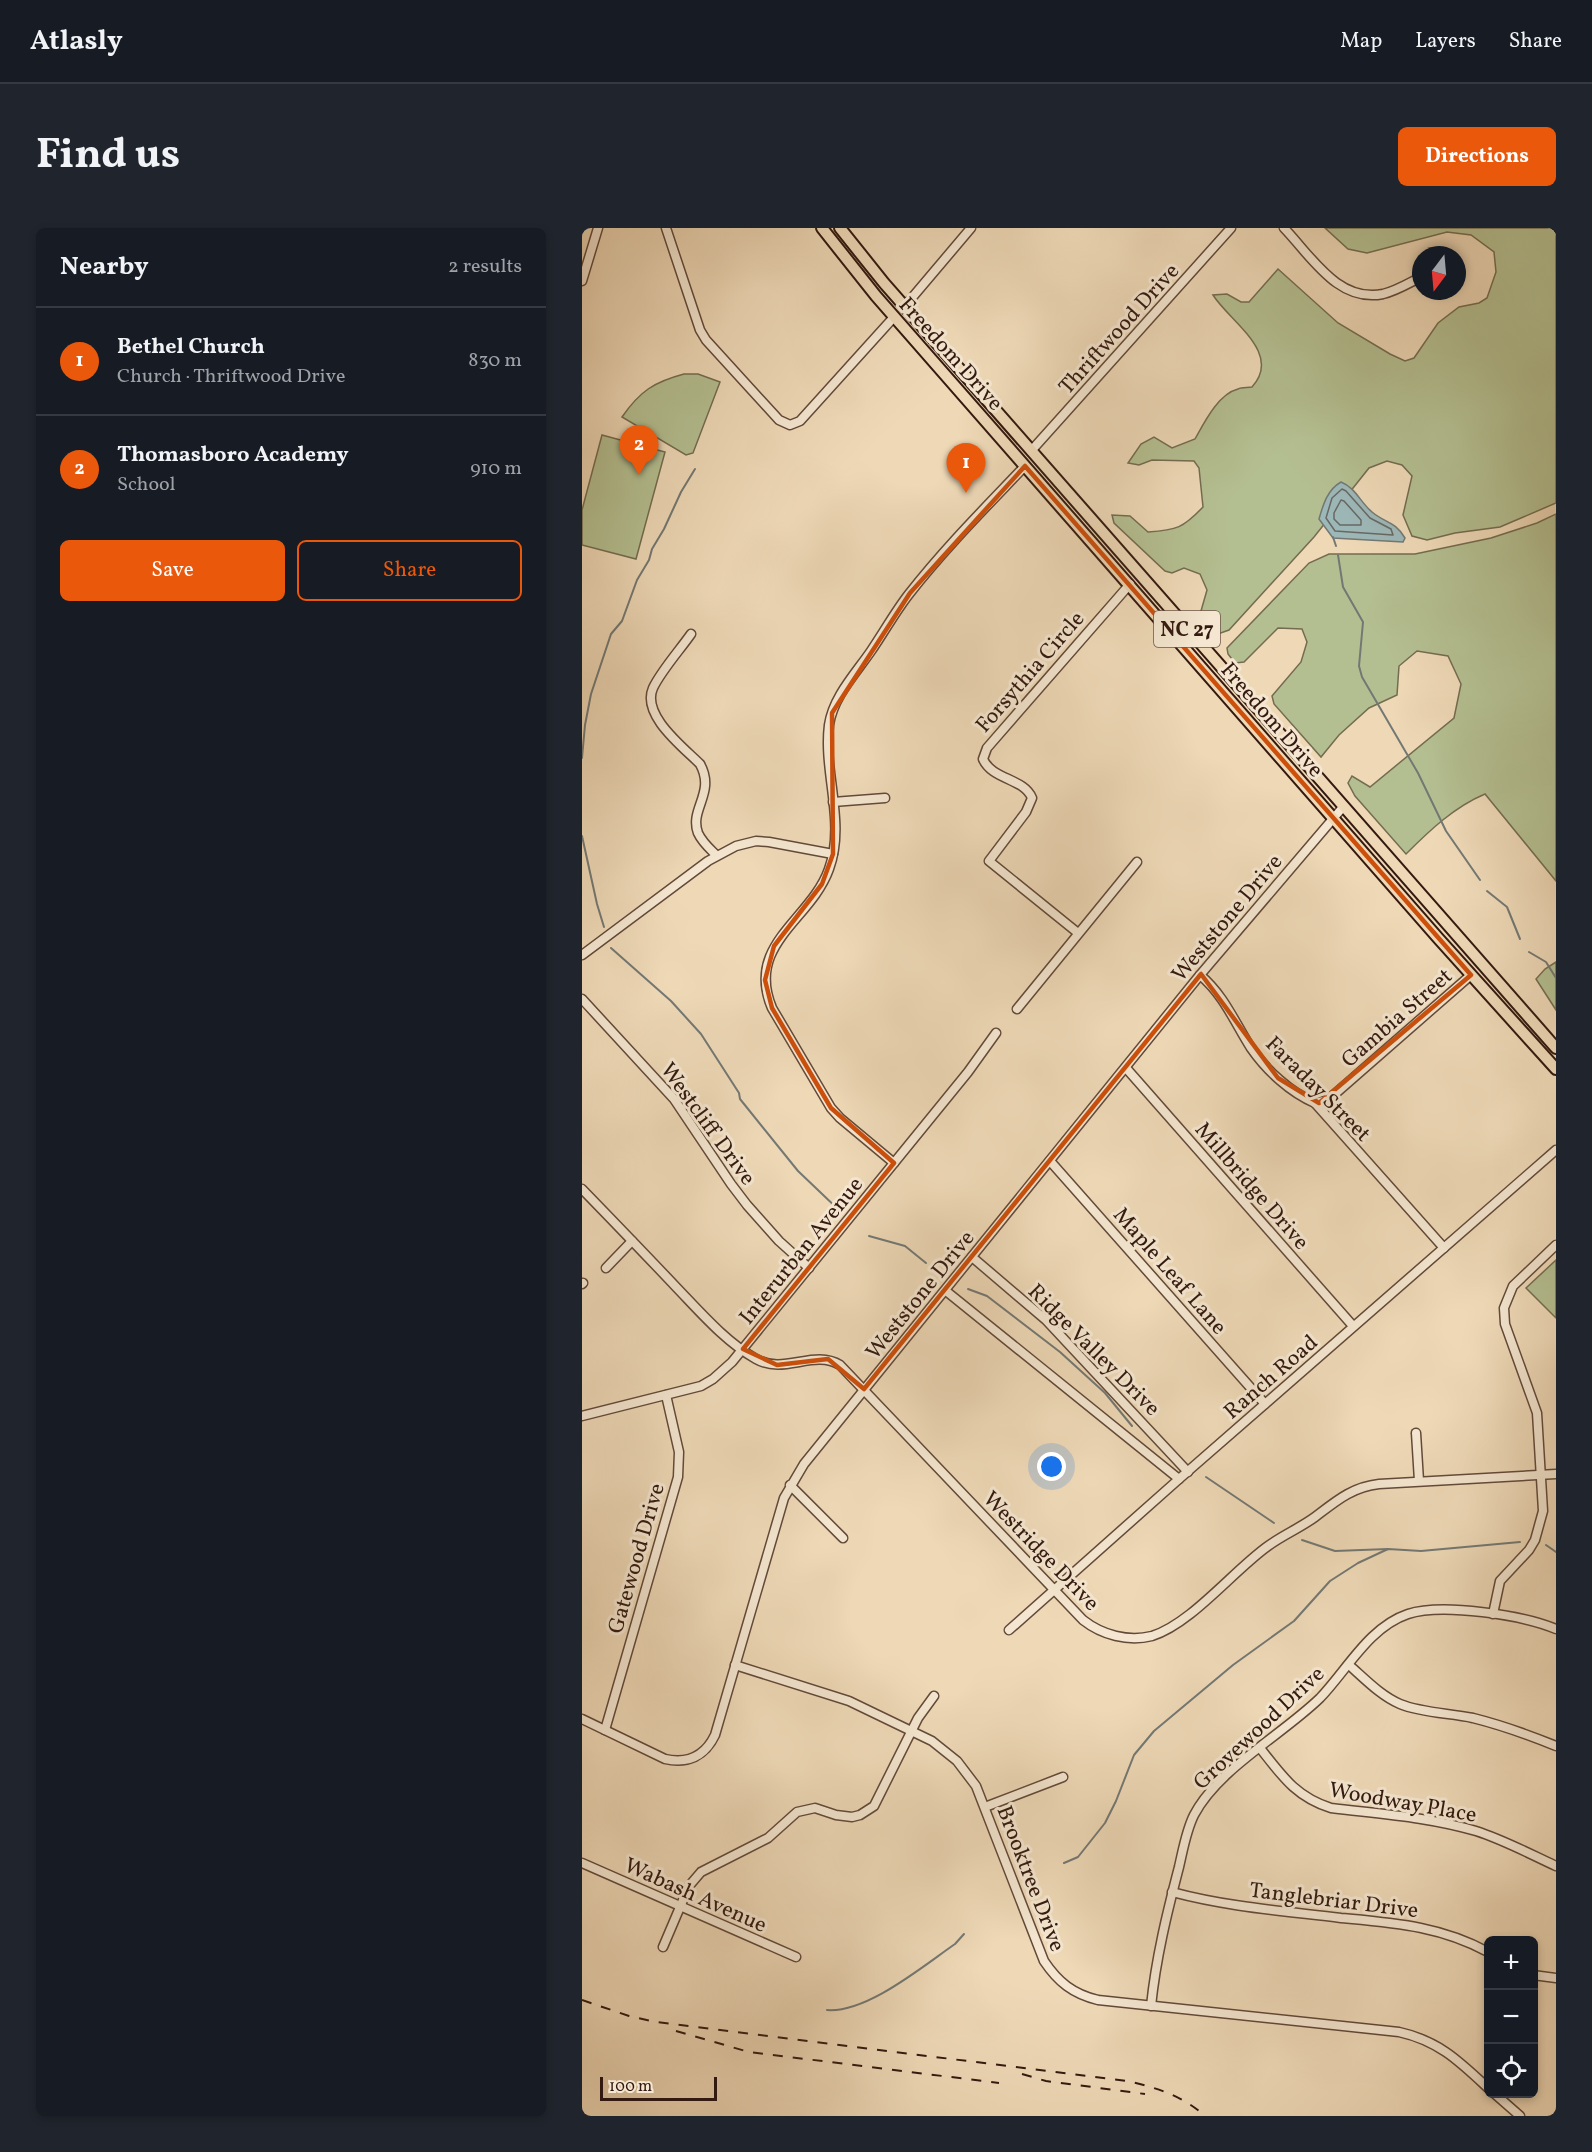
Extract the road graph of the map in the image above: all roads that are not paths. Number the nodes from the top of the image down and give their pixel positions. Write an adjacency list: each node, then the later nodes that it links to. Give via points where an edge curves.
1 (598, 228): 8 (street)
2 (666, 228): 11 (street, via 699,330 779,420 790,425 800,421)
3 (822, 228): 11 (main road, Freedom Drive / NC 27)
4 (840, 228): 10 (main road, Freedom Drive / NC 27)
5 (971, 228): 10 (street)
6 (1231, 228): 13 (street, Thriftwood Drive)
7 (1284, 228): 9 (street, via 1334,282 1350,291 1384,294)
8 (582, 281)
9 (1412, 281)
10 (905, 306): 13 (main road, Freedom Drive / NC 27)
11 (894, 317): 12 (main road, Freedom Drive / NC 27)
12 (938, 366): 13 (main road, via 945,368 1016,447); 14 (main road, Freedom Drive / NC 27)
13 (1031, 451): 15 (main road, Freedom Drive / NC 27)
14 (1025, 466): 15 (main road, via 1042,474 1116,556); 16 (main road, Freedom Drive / NC 27); 19 (street, via 910,593 837,701 829,725 828,747)
15 (1130, 564): 20 (main road, Freedom Drive / NC 27)
16 (1130, 584): 21 (main road, Freedom Drive / NC 27); 25 (street, Forsythia Circle, via 984,752 989,769 1026,789 1032,798 1026,812 988,861)
17 (691, 634): 23 (street, via 654,687 651,703 656,718 704,772 706,789 696,824 701,838)
18 (885, 798): 19 (street)
19 (833, 802): 22 (street)
20 (1343, 807): 21 (street, Weststone Drive); 32 (main road, Freedom Drive / NC 27)
21 (1334, 818): 27 (street, Weststone Drive); 28 (main road, Freedom Drive / NC 27)
22 (833, 854): 23 (street, via 756,841); 38 (street, via 822,884 768,959 768,998 831,1108)
23 (716, 855): 26 (street)
24 (1137, 862): 25 (street)
25 (1078, 933): 30 (street)
26 (582, 955)
27 (1200, 975): 33 (street, Weststone Drive); 35 (street, Faraday Street, via 1218,993 1253,1051 1290,1089)
28 (1471, 975): 34 (main road, Freedom Drive / NC 27); 35 (street, Gambia Street, via 1328,1100)
29 (582, 999): 45 (street, Westcliff Drive, via 674,1099 747,1205)
30 (1017, 1009)
31 (996, 1033): 38 (street, Interurban Avenue)
32 (1556, 1048)
33 (1126, 1068): 37 (street, Weststone Drive); 47 (street, Millbridge Drive)
34 (1556, 1069)
35 (1315, 1103): 42 (street, Faraday Street)
36 (1556, 1150): 42 (street, Ranch Road)
37 (1050, 1161): 43 (street, Weststone Drive); 51 (street, Maple Leaf Lane)
38 (894, 1163): 45 (street, Interurban Avenue)
39 (582, 1188): 40 (street, Westridge Drive)
40 (632, 1241): 44 (street); 48 (street, Westridge Drive, via 705,1317)
41 (1556, 1245): 56 (street, via 1513,1286 1504,1308 1505,1324 1537,1413)
42 (1444, 1248): 47 (street, Ranch Road)
43 (972, 1257): 46 (street, Weststone Drive); 54 (street, Ridge Valley Drive, via 1046,1320)
44 (606, 1268)
45 (809, 1268): 48 (street, Interurban Avenue)
46 (946, 1291): 49 (street, Weststone Drive); 57 (street, Ridge Valley Drive)
47 (1353, 1326): 51 (street, Ranch Road)
48 (743, 1349): 49 (street, Westridge Drive, via 757,1360 777,1365 828,1359 840,1365); 50 (street, Interurban Avenue, via 713,1379 693,1389)
49 (864, 1389): 59 (street, Weststone Drive); 61 (street, Westridge Drive)
50 (666, 1395): 52 (street, Interurban Avenue); 69 (street, Gatewood Drive, via 679,1452 678,1477)
51 (1265, 1404): 54 (street, Ranch Road)
52 (582, 1416)
53 (1416, 1433): 58 (street)
54 (1188, 1472): 57 (street, Ranch Road)
55 (1556, 1474): 56 (street, Westridge Drive)
56 (1542, 1475): 58 (street, Westridge Drive); 62 (street, via 1539,1531 1528,1550 1500,1581)
57 (1179, 1479): 61 (street, Ranch Road)
58 (1419, 1481): 61 (street, Westridge Drive, via 1370,1485 1339,1497 1266,1546 1176,1624 1152,1635 1122,1637 1099,1630 1083,1620)
59 (790, 1485): 60 (street); 65 (street, Weststone Drive)
60 (843, 1538)
61 (1054, 1590): 64 (street, Ranch Road)
62 (1494, 1614): 63 (street, Grovewood Drive); 66 (street, Grovewood Drive, via 1428,1610 1406,1615 1376,1633)
63 (1556, 1629)
64 (1009, 1630)
65 (735, 1665): 69 (street, Weststone Drive, via 715,1735 699,1755 680,1761 665,1759); 70 (street, Brooktree Drive, via 849,1701)
66 (1349, 1665): 71 (street, via 1398,1703 1509,1728); 72 (street, Grovewood Drive, via 1312,1705)
67 (934, 1696): 70 (street)
68 (582, 1719): 69 (street, Weststone Drive)
69 (605, 1730)
70 (912, 1731): 74 (street, Brooktree Drive, via 957,1761 976,1786); 78 (street, via 878,1800 869,1810 852,1817 815,1808 797,1812 768,1838 701,1872)
71 (1556, 1746)
72 (1260, 1748): 76 (street, Woodway Place, via 1294,1789 1316,1803 1457,1826 1496,1838); 77 (street, Grovewood Drive, via 1214,1787 1199,1806)
73 (1063, 1777): 74 (street)
74 (985, 1807): 84 (street, Brooktree Drive, via 1044,1961 1053,1975 1085,1997)
75 (582, 1863): 78 (street, Wabash Avenue)
76 (1556, 1866)
77 (1172, 1892): 80 (street, Tanglebriar Drive, via 1226,1904 1420,1927 1449,1934); 84 (street, Grovewood Drive)
78 (680, 1906): 79 (street); 81 (street, Wabash Avenue)
79 (663, 1947)
80 (1484, 1950)
81 (796, 1957)
82 (1538, 1976): 83 (street)
83 (1556, 1978)
84 (1151, 2006): 85 (street, Brooktree Drive, via 1406,2034 1443,2049)
85 (1484, 2085)
86 (1500, 2098): 87 (street)
87 (1520, 2116)

